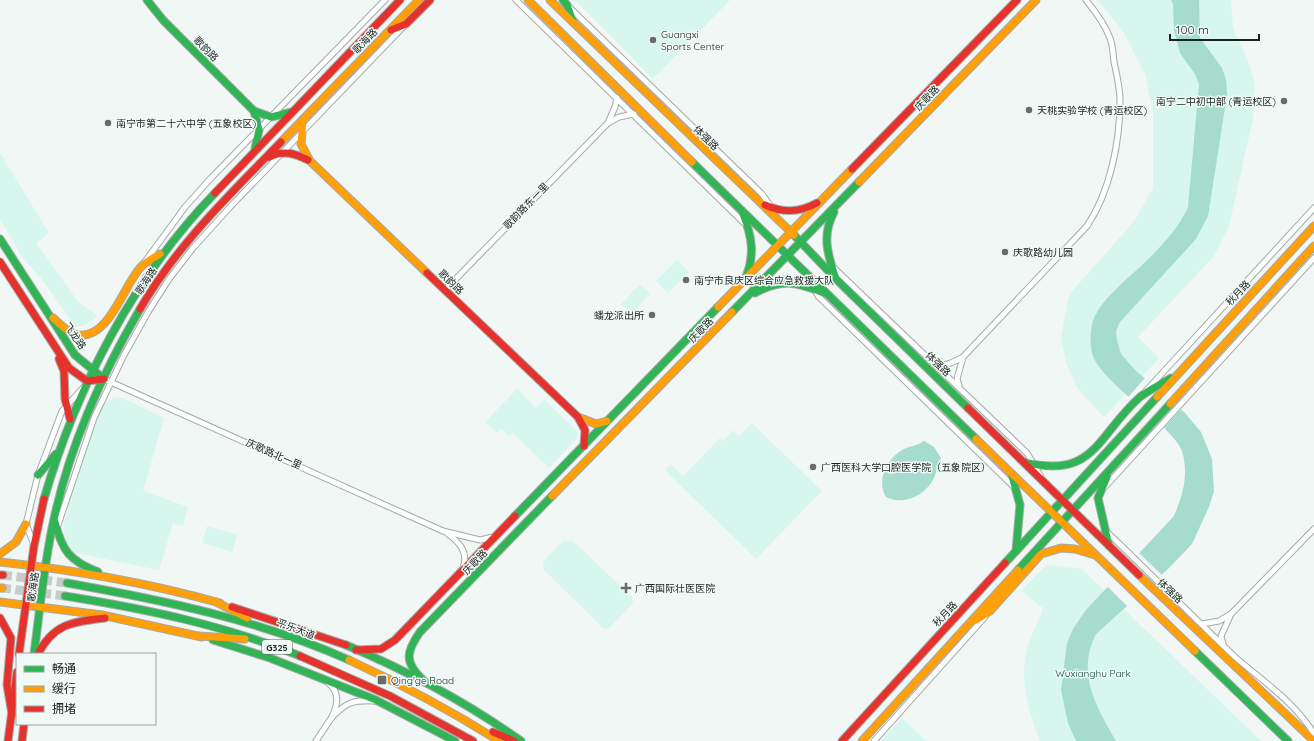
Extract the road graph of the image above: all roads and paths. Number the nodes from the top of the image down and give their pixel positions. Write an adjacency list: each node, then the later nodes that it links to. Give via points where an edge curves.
1 (147, 0): 18 (main road, 歌韵路, via 163,20)
2 (385, 0): 22 (street)
3 (400, 0): 19 (main road, 歌海路)
4 (419, 0): 15 (main road, 歌海路)
5 (430, 0): 14 (main road)
6 (516, 0): 17 (street)
7 (528, 0): 16 (main road)
8 (550, 0): 13 (main road, 体强路)
9 (1017, 0): 31 (main road, 庆歌路)
10 (1036, 0): 32 (main road, 庆歌路)
11 (1086, 0): 62 (street, via 1107,30 1117,76 1120,101 1109,180 1095,214 1087,226)
12 (565, 2): 13 (main road); 34 (street, via 762,194)
13 (573, 23): 33 (main road, 体强路)
14 (406, 24): 15 (main road); 26 (street)
15 (389, 31): 23 (main road, 歌海路)
16 (617, 87): 17 (street, 歌韵路东一里); 21 (main road)
17 (617, 99): 20 (street); 24 (street, 歌韵路东一里)
18 (254, 111): 22 (main road); 25 (main road)
19 (293, 112): 22 (main road); 28 (main road, 歌海路)
20 (632, 114): 21 (street, 歌韵路东一里); 24 (street, 歌韵路东一里); 39 (street)
21 (645, 114): 36 (main road)
22 (271, 117): 25 (street)
23 (303, 120): 26 (main road, 歌韵路); 30 (main road, 歌海路)
24 (608, 123): 54 (street, 歌韵路东一里)
25 (260, 128): 28 (main road); 50 (street, via 185,207)
26 (300, 135): 27 (street); 29 (main road, 歌韵路, via 303,151)
27 (284, 152): 29 (main road, 歌韵路, via 299,155); 30 (main road); 66 (street, via 212,226 174,273)
28 (253, 153): 45 (main road, 歌海路, via 202,206)
29 (310, 161): 54 (main road, 歌韵路)
30 (262, 162): 66 (main road, 歌海路, via 202,224 158,280 130,325)
31 (834, 189): 34 (main road, via 804,210 794,212); 40 (main road, 庆歌路)
32 (844, 198): 42 (main road, 庆歌路); 49 (main road, via 828,221 825,233 825,247)
33 (758, 202): 34 (main road); 37 (main road, 体强路)
34 (771, 208): 37 (street)
35 (1314, 208): 70 (street)
36 (740, 209): 39 (main road); 44 (main road)
37 (779, 220): 40 (main road, 体强路)
38 (1314, 226): 65 (main road, 秋月路)
39 (748, 228): 55 (main road, via 753,258 750,270)
40 (792, 233): 42 (main road, 体强路); 44 (main road, 庆歌路)
41 (0, 239): 58 (main road, 飞龙路)
42 (801, 242): 46 (main road, 庆歌路); 52 (main road, 体强路)
43 (1314, 246): 68 (main road)
44 (778, 247): 46 (main road); 55 (main road, 庆歌路)
45 (165, 250): 50 (main road); 64 (main road, 歌海路, via 118,320)
46 (787, 255): 51 (main road); 57 (main road, 庆歌路)
47 (1314, 258): 68 (street)
48 (0, 262): 61 (main road)
49 (831, 265): 52 (main road); 63 (street)
50 (140, 268): 58 (main road, via 106,321 96,332 86,336 79,335)
51 (809, 276): 53 (street); 56 (main road)
52 (835, 278): 77 (main road, 体强路)
53 (815, 289): 56 (main road); 57 (main road, via 796,283 781,282); 83 (street, via 818,296)
54 (444, 290): 72 (main road, 歌韵路)
55 (736, 291): 59 (main road, 庆歌路)
56 (829, 295): 80 (main road)
57 (744, 299): 60 (main road, 庆歌路)
58 (49, 315): 64 (main road, 飞龙路, via 75,355)
59 (709, 318): 60 (main road); 73 (main road, 庆歌路)
60 (718, 326): 122 (main road, 庆歌路)
61 (52, 342): 67 (main road, via 69,368); 71 (main road, via 64,371)
62 (963, 357): 63 (street, via 947,364); 69 (street, via 957,379)
63 (936, 365): 69 (street)
64 (93, 369): 66 (main road, 飞龙路); 67 (main road, 歌海路)
65 (1178, 374): 70 (main road); 85 (main road, 秋月路)
66 (107, 381): 67 (main road); 88 (main road, 歌海路, via 93,402); 91 (street); 93 (street, 庆歌路北一里)
67 (85, 384): 71 (street); 74 (main road, 歌海路)
68 (1192, 386): 79 (main road); 84 (street)
69 (959, 387): 78 (street, via 1027,453)
70 (1140, 397): 78 (main road, via 1086,457 1076,464)
71 (67, 406): 74 (main road); 81 (street, via 62,411)
72 (578, 417): 73 (main road, 歌韵路, via 595,424 603,424); 75 (main road, 歌韵路, via 585,430)
73 (611, 419): 75 (main road, 庆歌路)
74 (70, 420): 76 (main road, 歌海路)
75 (584, 446): 95 (main road, 庆歌路)
76 (58, 450): 81 (main road); 97 (main road, 歌海路)
77 (1023, 462): 78 (main road); 82 (main road, 体强路)
78 (1034, 464): 82 (street)
79 (1110, 469): 84 (main road); 86 (main road)
80 (1010, 472): 83 (main road); 87 (main road)
81 (38, 475): 90 (street)
82 (1043, 481): 85 (main road, 体强路)
83 (1017, 490): 99 (main road, via 1022,512)
84 (1100, 492): 94 (main road, via 1098,498)
85 (1063, 500): 86 (main road, 体强路); 87 (main road, 秋月路)
86 (1073, 510): 89 (main road); 98 (main road, 体强路)
87 (1052, 512): 89 (main road); 99 (main road, 秋月路)
88 (54, 517): 91 (main road); 96 (main road, 歌海路)
89 (1062, 522): 101 (main road); 120 (main road)
90 (26, 524): 97 (street); 100 (main road, via 15,544)
91 (56, 529): 96 (street); 106 (main road, via 65,554 73,561 82,567)
92 (1314, 529): 114 (street)
93 (443, 530): 95 (street, 庆歌路北一里, via 480,540); 105 (street, 庆歌路北一里, via 455,539 463,550 465,563)
94 (1106, 531): 98 (main road); 119 (street)
95 (498, 534): 105 (main road, 庆歌路)
96 (50, 542): 104 (main road, 歌海路)
97 (34, 546): 103 (main road, 歌海路)
98 (1110, 546): 152 (main road, 体强路)
99 (1016, 551): 118 (main road, 秋月路)
100 (0, 554)
101 (1098, 556): 113 (main road, via 1067,548 1052,548 1041,554); 151 (main road)
102 (0, 562): 103 (main road)
103 (31, 565): 104 (main road); 111 (main road, 歌海路)
104 (46, 567): 106 (main road); 112 (main road, 歌海路)
105 (462, 571): 117 (main road, 庆歌路)
106 (124, 580): 110 (main road)
107 (67, 583): 121 (main road, 平乐大道, via 119,591)
108 (65, 596): 125 (main road, G325, via 122,605)
109 (0, 602): 111 (main road)
110 (216, 602): 121 (main road); 127 (main road, via 267,617)
111 (26, 604): 112 (main road); 128 (main road, 歌海路)
112 (41, 606): 115 (main road); 129 (main road, 歌海路)
113 (990, 611): 120 (main road); 150 (street)
114 (1231, 614): 119 (street, via 1219,621); 126 (street, via 1221,636)
115 (112, 616): 124 (main road); 130 (main road, via 61,626 47,637)
116 (0, 618): 135 (main road, via 11,638 6,701)
117 (411, 624): 122 (main road); 127 (main road, 庆歌路, via 387,646 374,650)
118 (949, 624): 123 (main road); 148 (main road, 秋月路)
119 (1202, 624): 126 (street)
120 (968, 625): 123 (main road)
121 (266, 628): 137 (main road, 平乐大道, via 342,657)
122 (420, 632): 133 (main road, 庆歌路, via 412,642 408,655 411,668)
123 (960, 634): 149 (main road)
124 (198, 636): 125 (main road); 131 (main road, via 241,647)
125 (258, 639): 144 (main road, G325, via 344,674 401,701)
126 (1223, 644): 139 (street, via 1267,683 1308,724)
127 (356, 650): 133 (main road)
128 (19, 653)
129 (34, 653)
130 (39, 653)
131 (322, 679): 134 (main road); 136 (street, via 335,689 338,698)
132 (16, 680): 135 (main road)
133 (423, 680): 147 (main road, via 496,722)
134 (378, 701): 136 (street, via 357,700); 143 (main road)
135 (12, 714): 140 (main road)
136 (332, 717): 142 (street)
137 (471, 721): 145 (main road, 平乐大道); 146 (main road)
138 (24, 725): 141 (main road)
139 (1314, 734)
140 (8, 741)
141 (22, 741)
142 (316, 741)
143 (455, 741)
144 (471, 741)
145 (499, 741)
146 (514, 741)
147 (521, 741)
148 (842, 741)
149 (862, 741)
150 (874, 741)
151 (1288, 741)
152 (1314, 741)

